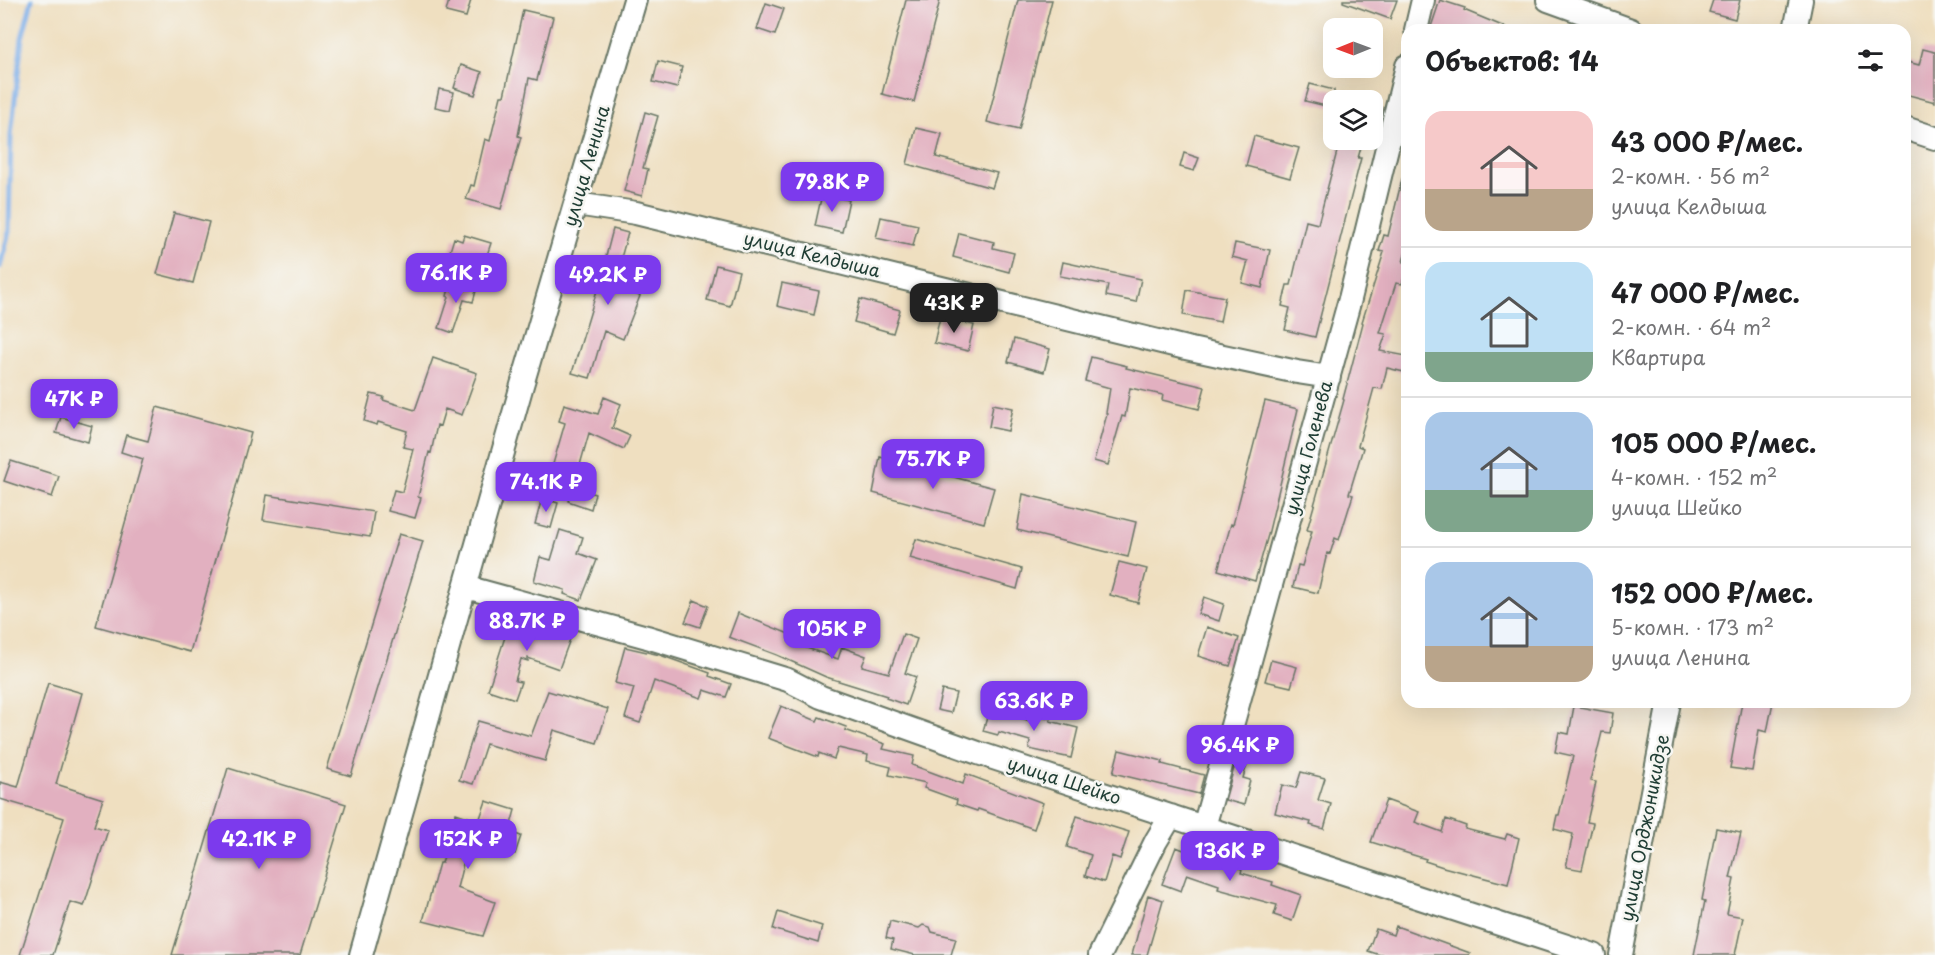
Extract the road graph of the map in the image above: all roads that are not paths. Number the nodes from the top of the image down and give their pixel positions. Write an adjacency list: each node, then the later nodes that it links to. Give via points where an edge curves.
1 (634, 0): 11 (street, улица Ленина)
2 (1423, 0): 5 (street)
3 (1548, 0): 6 (street)
4 (1801, 0): 7 (street)
5 (1417, 24)
6 (1614, 24)
7 (1796, 24)
8 (1401, 91): 12 (street, улица Голенева)
9 (1911, 130): 10 (street)
10 (1935, 138)
11 (576, 204): 12 (street, улица Келдыша, via 657,218 1186,348); 13 (street, улица Ленина)
12 (1329, 377): 16 (street, улица Голенева)
13 (466, 587): 15 (street, улица Шейко, via 788,680 821,697 978,753); 17 (street, улица Ленина)
14 (1669, 708): 20 (street, улица Орджоникидзе)
15 (1171, 816): 16 (street, улица Шейко); 18 (street)
16 (1204, 827): 19 (street, улица Шейко)
17 (361, 955)
18 (1100, 955)
19 (1594, 955)
20 (1621, 955)

